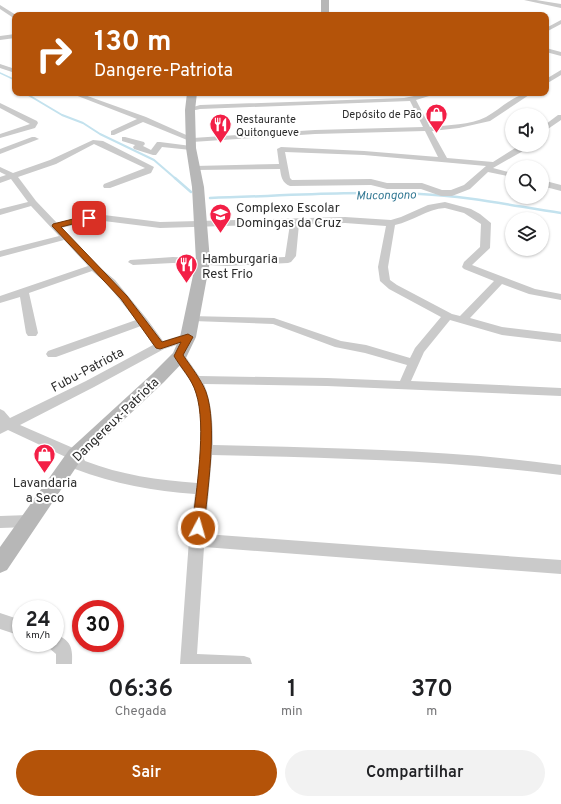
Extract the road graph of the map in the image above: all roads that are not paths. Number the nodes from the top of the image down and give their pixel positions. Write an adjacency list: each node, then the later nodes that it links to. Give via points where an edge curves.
1 (527, 0): 4 (street)
2 (325, 3): 5 (street)
3 (0, 6): 6 (street)
4 (561, 6)
5 (320, 12)
6 (12, 15)
7 (561, 22): 8 (street)
8 (549, 28)
9 (12, 36): 10 (street)
10 (0, 38)
11 (549, 51): 12 (street)
12 (561, 54)
13 (0, 66): 14 (street)
14 (12, 71)
15 (561, 72): 16 (street)
16 (549, 80)
17 (80, 96): 26 (street)
18 (187, 96): 24 (street)
19 (192, 96): 24 (street)
20 (424, 96): 22 (street)
21 (525, 96): 28 (street, via 498,114 480,122)
22 (412, 99): 24 (street); 28 (street)
23 (0, 105): 30 (street, via 34,122 32,126)
24 (191, 109): 33 (street)
25 (561, 117): 27 (street)
26 (143, 119): 29 (street); 33 (street)
27 (549, 126)
28 (428, 129): 33 (street, via 238,136); 36 (street)
29 (114, 133)
30 (0, 136)
31 (35, 139): 34 (street)
32 (125, 139): 33 (street, via 141,144 137,147 153,153 160,144)
33 (191, 144): 39 (street)
34 (0, 152)
35 (513, 152): 38 (street)
36 (444, 160): 37 (street, via 281,149); 38 (street)
37 (284, 166): 38 (street, via 286,179 292,184 370,182 398,187 422,186 446,194 464,189); 39 (street)
38 (490, 166): 41 (street)
39 (194, 168): 51 (street)
40 (0, 169): 42 (street)
41 (505, 172)
42 (13, 176): 43 (street); 45 (street, via 53,162 93,142 150,167 148,171); 47 (street)
43 (0, 180)
44 (549, 185): 46 (street)
45 (107, 186)
46 (561, 188)
47 (33, 203): 48 (street); 52 (street)
48 (0, 212)
49 (295, 222): 50 (street); 51 (street); 55 (street, via 291,256 288,260 227,263)
50 (391, 222): 58 (street, via 439,205 464,209 478,216 486,223 485,248 467,264 467,267); 62 (street, via 383,267 385,281)
51 (200, 224): 52 (street, via 160,225 96,217); 55 (street)
52 (56, 226): 53 (street)
53 (66, 237): 54 (street); 57 (street)
54 (0, 254)
55 (203, 261): 56 (street); 63 (street)
56 (133, 262)
57 (94, 267): 59 (street); 65 (street, via 111,282)
58 (501, 279): 60 (street, via 533,292); 64 (street)
59 (24, 292): 61 (street); 66 (street)
60 (561, 297)
61 (0, 300)
62 (448, 316): 64 (street); 72 (street, via 419,351)
63 (193, 318): 67 (street); 72 (street, via 274,321 339,344)
64 (462, 320): 68 (street, via 502,330)
65 (143, 321): 69 (street); 70 (street)
66 (32, 333)
67 (188, 337): 69 (street, Fubu-Patriota); 71 (street, Dangereux-Patriota)
68 (561, 338)
69 (160, 346): 77 (street, Fubu-Patriota)
70 (52, 354)
71 (178, 356): 73 (street); 79 (street, Dangereux-Patriota)
72 (414, 363): 74 (street)
73 (195, 380): 74 (street); 78 (street, via 205,412)
74 (404, 384): 75 (street)
75 (561, 392)
76 (0, 414): 77 (street)
77 (4, 427): 79 (street)
78 (205, 450): 80 (street, via 477,459); 81 (street)
79 (76, 455): 81 (street, via 80,466 100,474); 82 (street, Dangereux-Patriota)
80 (561, 470)
81 (202, 490): 84 (street)
82 (29, 521): 83 (street); 85 (street, Dangereux-Patriota)
83 (0, 522)
84 (196, 540): 86 (street); 90 (street)
85 (0, 564)
86 (561, 567)
87 (0, 620): 88 (street)
88 (12, 625)
89 (64, 650): 91 (street)
90 (188, 663): 92 (street)
91 (64, 664)
92 (244, 664)

